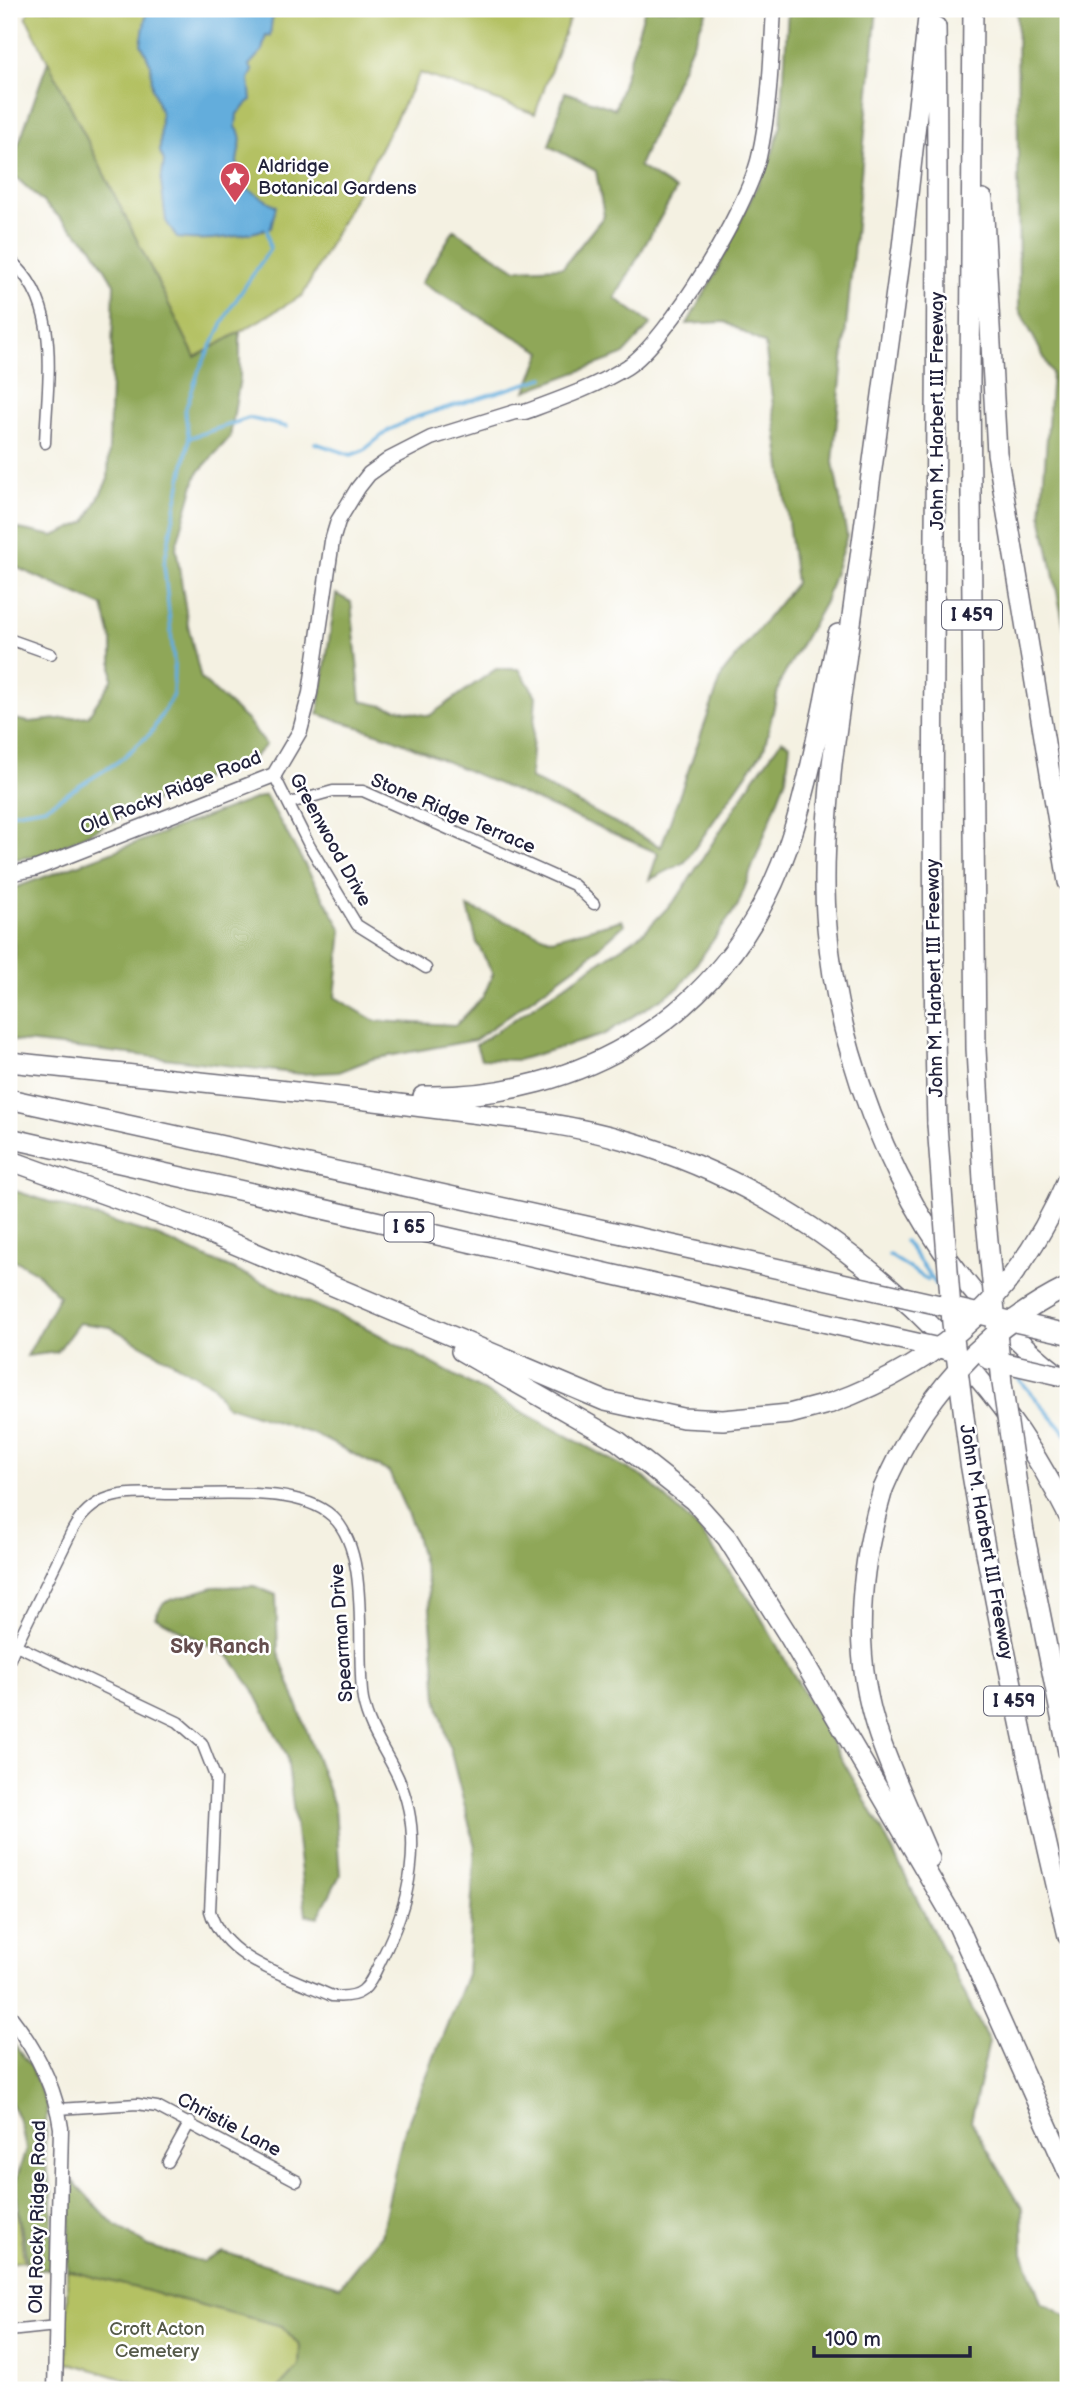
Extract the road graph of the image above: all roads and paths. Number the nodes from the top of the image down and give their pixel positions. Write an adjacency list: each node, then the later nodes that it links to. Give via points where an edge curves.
1 (774, 9): 11 (street, Old Rocky Ridge Road, via 769,106 758,161 735,214 678,315 651,348 586,389 421,443 369,474 338,521 328,559 310,693 300,731)
2 (929, 9): 8 (highway)
3 (936, 9): 35 (highway, John M. Harbert III Freeway / I 459, bridge, via 932,950 937,1124 952,1323 970,1462 1022,1742)
4 (973, 9): 5 (highway, John M. Harbert III Freeway / I 459)
5 (973, 30): 13 (highway, via 997,453); 33 (highway, John M. Harbert III Freeway / I 459, bridge, via 970,394 976,1049 984,1200 1002,1382 1024,1532)
6 (9, 259): 7 (street, via 35,288 49,331)
7 (45, 443)
8 (863, 527): 20 (highway, via 782,864 740,941 698,992 617,1053 541,1083 449,1097); 29 (highway, via 826,827 827,927 842,1020 872,1116 913,1202 964,1280 1034,1356)
9 (9, 639): 10 (street)
10 (51, 653)
11 (274, 775): 12 (street, Greenwood Drive); 15 (street, Old Rocky Ridge Road, via 34,869)
12 (290, 803): 17 (street, Stone Ridge Terrace, via 333,791 363,791 574,885); 18 (street, Greenwood Drive, via 309,845 357,925)
13 (1063, 840): 14 (highway); 16 (highway)
14 (1068, 860)
15 (9, 874)
16 (1068, 882)
17 (594, 904)
18 (426, 968)
19 (9, 1062): 20 (highway)
20 (331, 1095): 30 (highway, via 599,1133 697,1165 762,1196 846,1252 926,1322 993,1398)
21 (9, 1100): 27 (highway, I 65, bridge)
22 (9, 1138): 28 (highway, I 65, bridge)
23 (9, 1160): 26 (highway, via 187,1224)
24 (1068, 1178): 26 (highway, bridge, via 1023,1264 965,1328 900,1374 831,1403 789,1414 723,1420 639,1411)
25 (1068, 1287): 34 (highway, bridge, via 1011,1322 961,1365 920,1417 883,1489 868,1544 861,1631 864,1676 878,1735)
26 (415, 1322): 34 (highway, via 478,1363 618,1441 693,1500 727,1538 759,1586)
27 (1068, 1334)
28 (1068, 1377)
29 (1068, 1383)
30 (1068, 1515)
31 (16, 1645): 31 (street, Spearman Drive, via 79,1517 96,1502 135,1494 272,1496 309,1503 332,1516 354,1558 365,1710 402,1786 412,1847 406,1902 368,1987 347,1997 332,1996 235,1951 214,1926 210,1911 216,1779 202,1743 178,1723); 32 (street, Spearman Drive)
32 (9, 1661)
33 (1068, 1752)
34 (961, 1931): 40 (highway)
35 (1068, 1936)
36 (9, 2015): 37 (street, Old Rocky Ridge Road, via 32,2049)
37 (58, 2109): 38 (street, Christie Lane, via 148,2105); 42 (street, Old Rocky Ridge Road, via 62,2172)
38 (190, 2122): 39 (street); 41 (street, Christie Lane)
39 (168, 2162)
40 (1068, 2172)
41 (297, 2181)
42 (56, 2326): 43 (street); 44 (street, Old Rocky Ridge Road)
43 (9, 2331)
44 (55, 2390)

